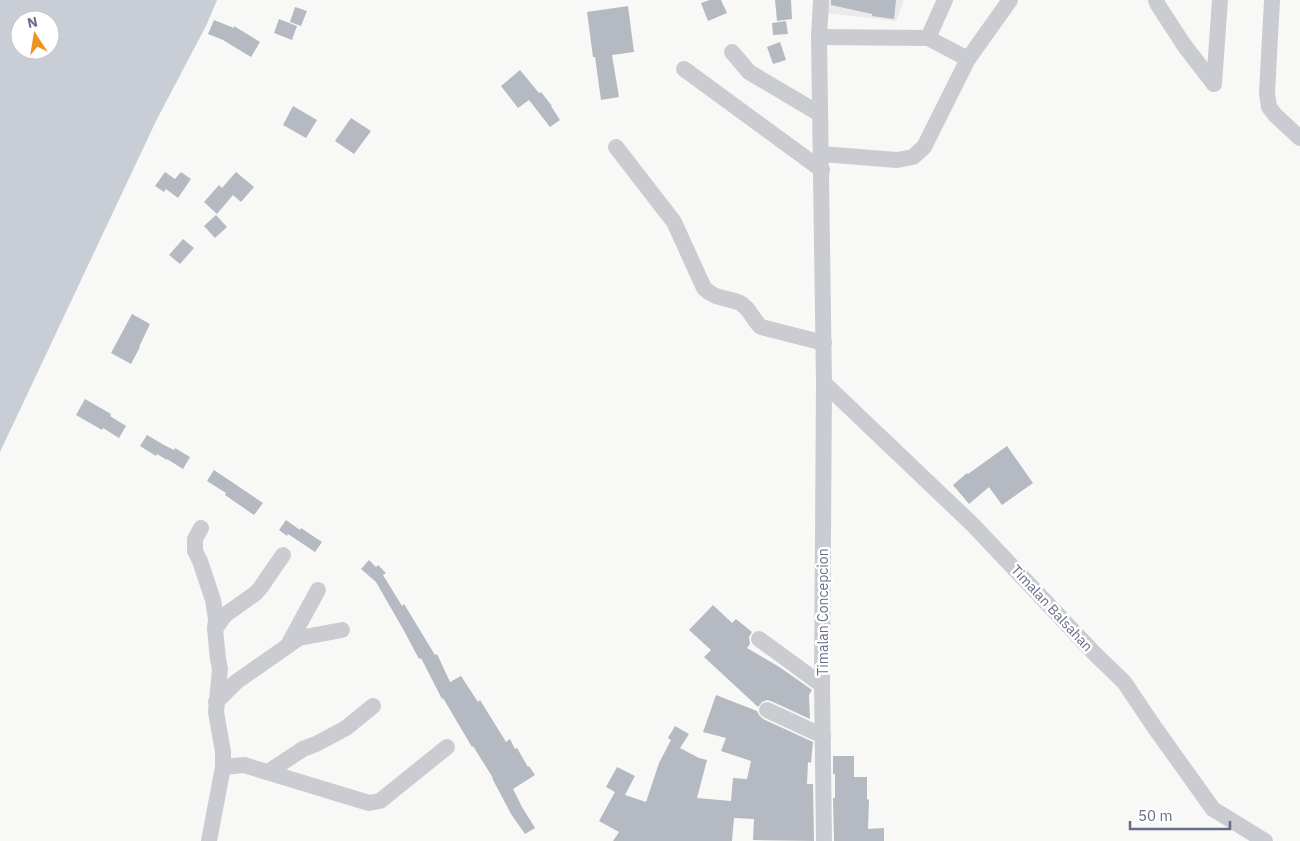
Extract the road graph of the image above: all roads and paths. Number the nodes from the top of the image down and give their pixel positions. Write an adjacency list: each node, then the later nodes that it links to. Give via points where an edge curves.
1 (821, 0): 7 (street, Timalan Concepcion)
2 (945, 0): 8 (street)
3 (1010, 0): 10 (street)
4 (1156, 0): 5 (street, via 1184,45 1214,84)
5 (1220, 0)
6 (1272, 0): 13 (street, via 1269,107)
7 (819, 37): 8 (street); 12 (street, Timalan Concepcion)
8 (928, 38): 10 (street)
9 (732, 52): 12 (street, via 749,72)
10 (968, 59): 15 (street, via 924,147 913,157)
11 (684, 69): 15 (street)
12 (820, 114): 15 (street, Timalan Concepcion)
13 (1300, 138)
14 (616, 147): 16 (street, via 674,222 704,288 710,294 741,304 761,327)
15 (821, 162): 16 (street, Timalan Concepcion)
16 (824, 343): 17 (street, Timalan Concepcion)
17 (824, 383): 25 (street, Timalan Concepcion); 35 (street, Timalan Balsahan, via 973,524 1124,682 1213,809)
18 (201, 528): 21 (street, via 195,540 195,551 213,600)
19 (283, 555): 21 (street, via 256,593 225,615)
20 (318, 590): 24 (street)
21 (215, 629): 26 (street, via 220,669)
22 (342, 630): 24 (street, via 305,636)
23 (758, 639): 25 (street)
24 (288, 645): 26 (street, via 236,682)
25 (822, 685): 29 (street, Timalan Concepcion)
26 (216, 702): 31 (street)
27 (373, 706): 32 (street, via 346,728 303,749)
28 (767, 710): 29 (street)
29 (823, 736): 34 (street, Timalan Concepcion)
30 (447, 747): 32 (street, via 380,801 369,803)
31 (223, 767): 32 (street, via 244,766); 33 (street)
32 (268, 772)
33 (209, 841)
34 (824, 841)
35 (1265, 841)

